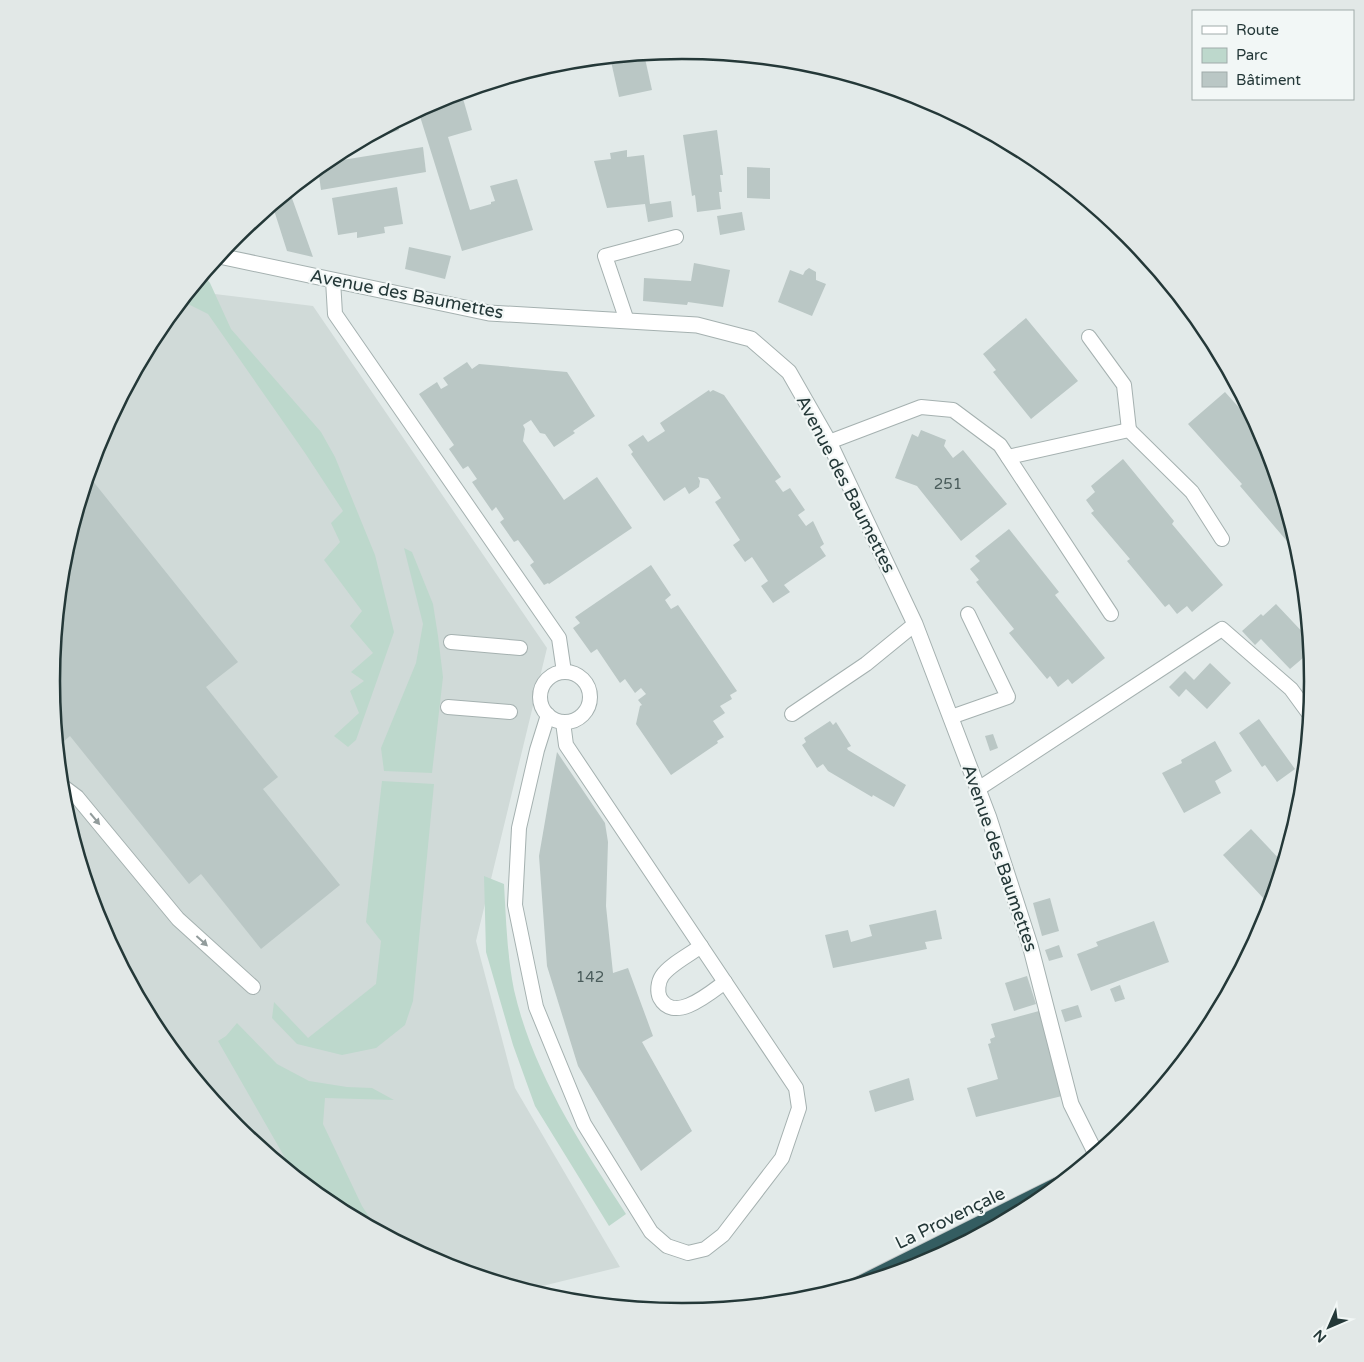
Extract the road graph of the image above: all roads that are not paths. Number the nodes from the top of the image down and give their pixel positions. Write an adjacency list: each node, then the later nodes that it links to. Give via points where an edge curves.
1 (676, 237): 4 (lane, via 604,256)
2 (226, 258): 3 (street, Avenue des Baumettes)
3 (333, 280): 4 (street, Avenue des Baumettes, via 489,313); 15 (lane, via 335,314 559,638)
4 (627, 321): 7 (street, Avenue des Baumettes, via 697,325 752,339 789,372)
5 (1089, 337): 6 (lane, via 1124,385)
6 (1129, 430): 8 (lane); 9 (lane, via 1192,492)
7 (829, 442): 8 (lane, via 921,407 953,410 1000,445); 12 (street, Avenue des Baumettes)
8 (1008, 457): 11 (lane)
9 (1222, 539)
10 (968, 614): 21 (lane, via 1008,697)
11 (1111, 614)
12 (915, 624): 19 (lane, via 866,664); 21 (street, Avenue des Baumettes)
13 (451, 642): 14 (lane)
14 (520, 648)
15 (564, 672): 20 (lane, via 549,678 540,692 540,701); 22 (lane, via 580,676 590,698 584,713)
16 (1303, 706): 23 (lane, via 1291,689 1222,629)
17 (448, 707): 18 (lane)
18 (510, 712)
19 (792, 714)
20 (548, 715): 22 (lane); 26 (lane, via 519,828 515,905 536,1006 584,1124 651,1232 667,1246 688,1253 706,1249 723,1234 782,1158 799,1108 796,1088)
21 (951, 717): 23 (street, Avenue des Baumettes)
22 (563, 722): 25 (lane, via 566,745)
23 (978, 789): 28 (street, Avenue des Baumettes, via 1030,945 1071,1104)
24 (70, 793): 27 (lane, one-way to 27, via 178,919)
25 (701, 946): 26 (lane); 26 (lane, via 662,976 658,994 663,1004 675,1009 692,1006)
26 (726, 982)
27 (253, 987)
28 (1093, 1148)
29 (1016, 1205): 30 (highway, La Provençale)
30 (901, 1263)

